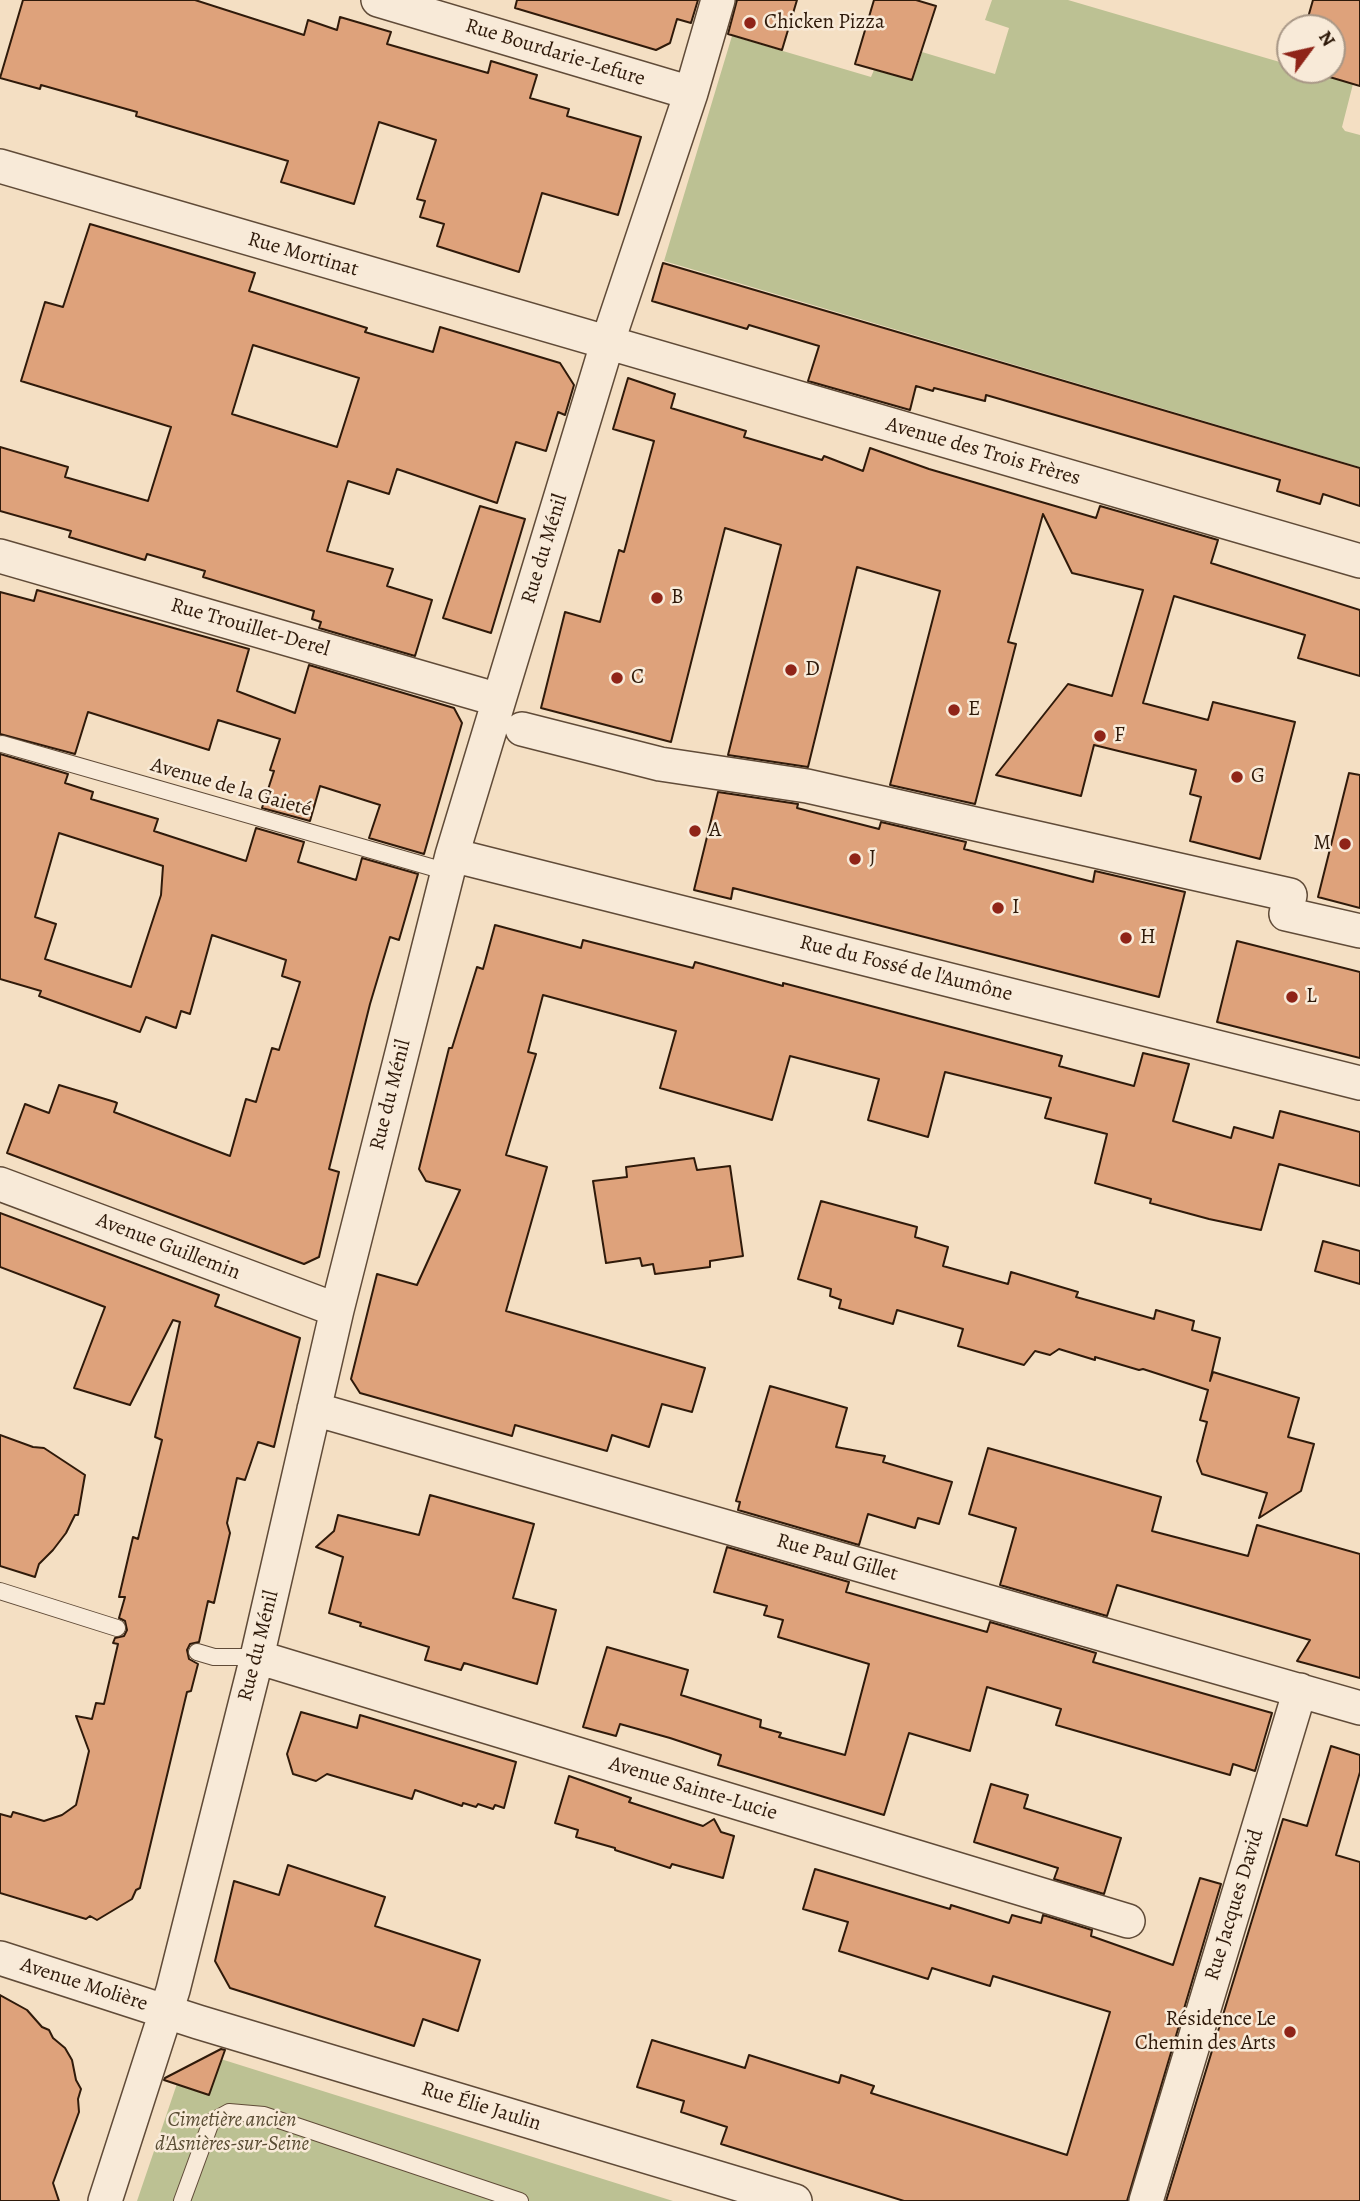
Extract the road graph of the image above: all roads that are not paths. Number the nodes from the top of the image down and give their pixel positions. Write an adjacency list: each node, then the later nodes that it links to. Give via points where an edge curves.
1 (378, 0): 3 (street, Rue Bourdarie-Lefure)
2 (718, 0): 3 (street, Rue du Ménil)
3 (691, 93): 5 (street, Rue du Ménil)
4 (0, 166): 5 (street, Rue Mortinat)
5 (607, 344): 7 (street, Avenue des Trois Frères); 8 (street, Rue du Ménil)
6 (0, 556): 8 (street, Rue Trouillet-Derel)
7 (1360, 561)
8 (499, 700): 11 (street, Rue du Ménil)
9 (522, 729): 12 (street, via 660,764 807,786 1290,895 1286,914)
10 (2, 744): 11 (lane, Avenue de la Gaieté)
11 (450, 864): 13 (street, Rue du Fossé de l'Aumône); 15 (street, Rue du Ménil)
12 (1360, 931)
13 (1360, 1083)
14 (0, 1184): 15 (street, Avenue Guillemin)
15 (337, 1310): 16 (street, Rue du Ménil)
16 (314, 1409): 20 (street, Rue du Ménil); 21 (street, Rue Paul Gillet)
17 (0, 1591): 18 (lane)
18 (117, 1628)
19 (197, 1652): 20 (lane, via 214,1657)
20 (257, 1657): 23 (street, Avenue Sainte-Lucie); 25 (street, Rue du Ménil)
21 (1300, 1690): 22 (street, Rue Paul Gillet); 30 (street, Rue Jacques David)
22 (1360, 1707)
23 (1128, 1921)
24 (0, 1958): 25 (street, Avenue Molière)
25 (167, 2012): 26 (street, Rue du Ménil); 29 (street, Rue Élie Jaulin)
26 (105, 2201)
27 (182, 2201): 28 (lane, via 211,2122 229,2112 264,2115)
28 (520, 2201)
29 (795, 2201)
30 (1146, 2201)

